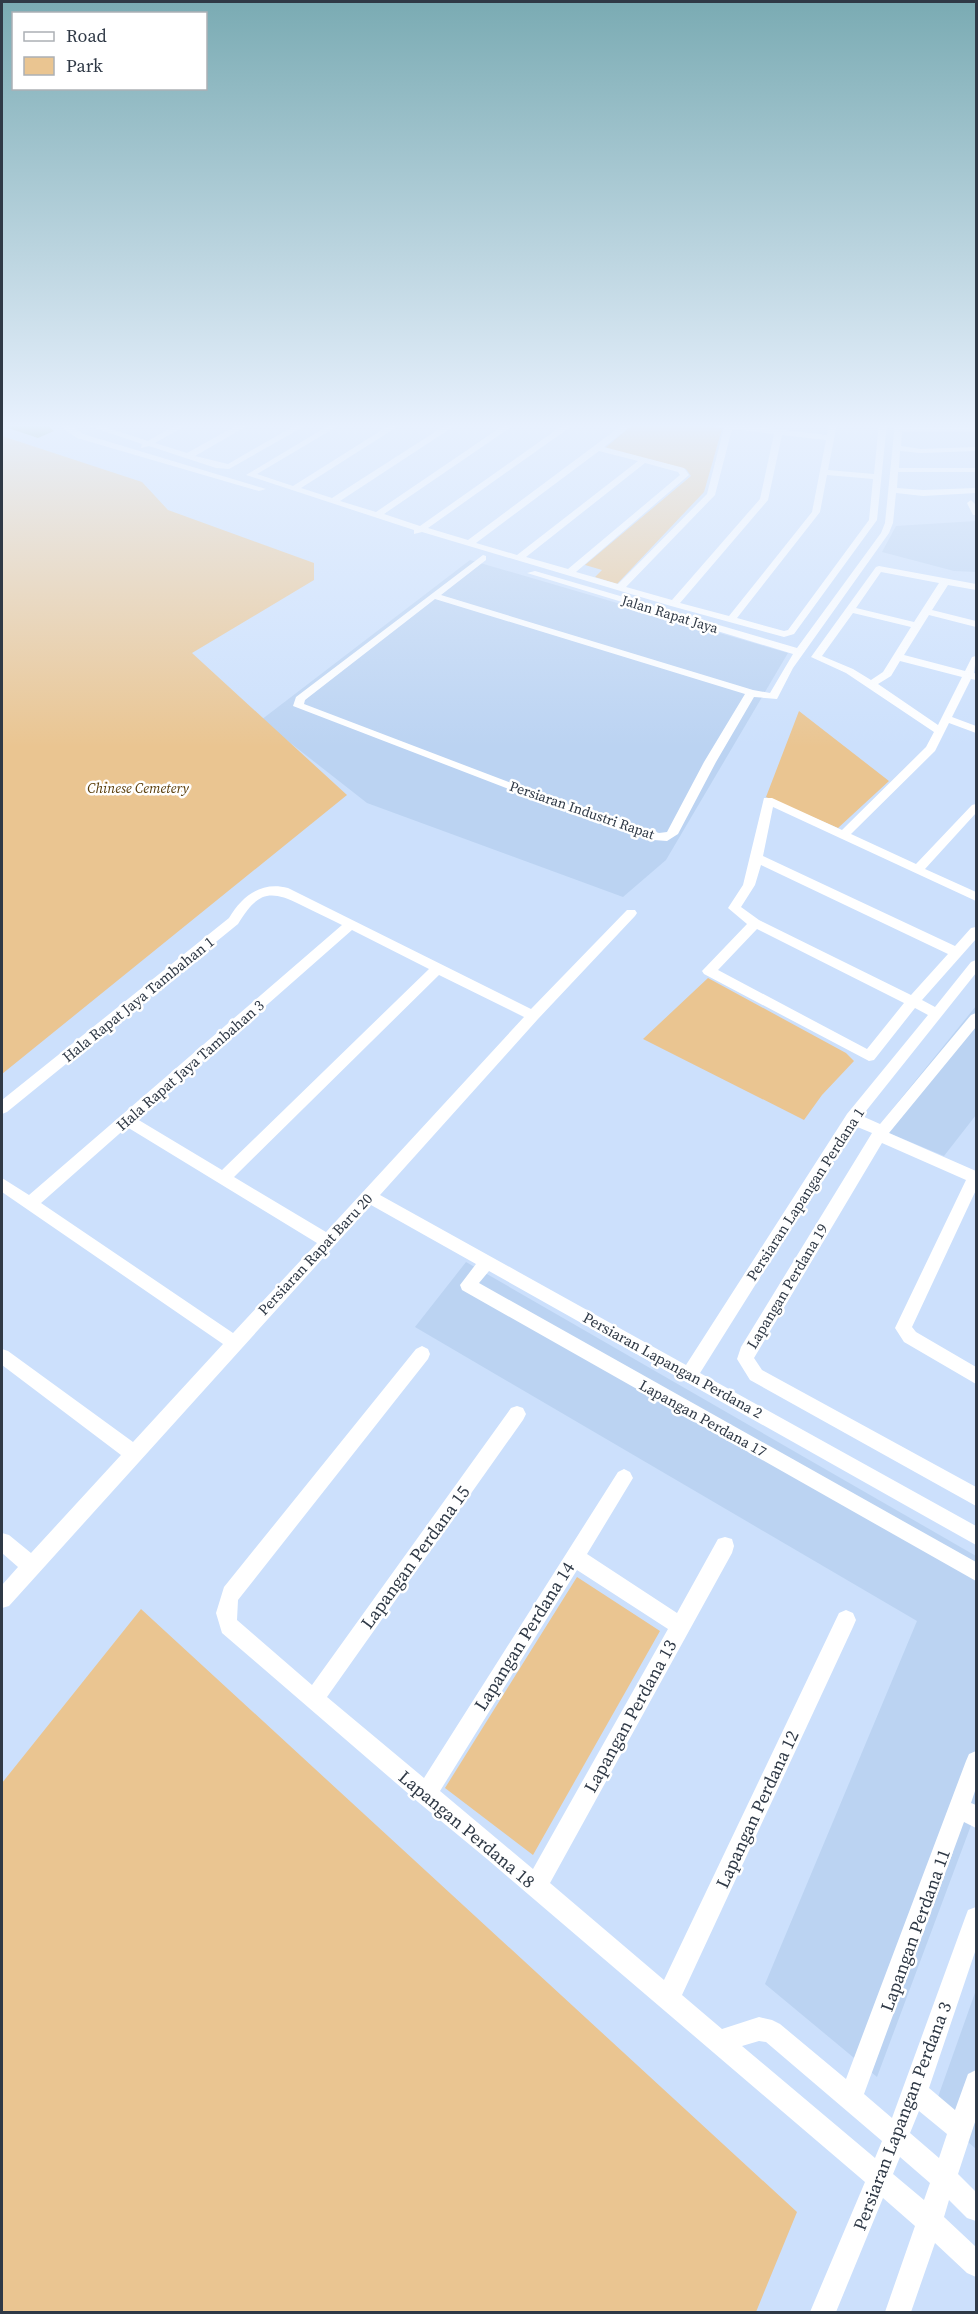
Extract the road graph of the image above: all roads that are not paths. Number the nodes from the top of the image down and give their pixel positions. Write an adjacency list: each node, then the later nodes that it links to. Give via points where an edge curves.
1 (399, 531): 12 (street, Jalan Rapat Jaya)
2 (418, 531): 12 (street)
3 (428, 531): 13 (street)
4 (486, 531): 13 (street)
5 (553, 531): 16 (street)
6 (619, 531): 17 (street)
7 (676, 531): 21 (street)
8 (737, 531): 23 (street)
9 (801, 531): 26 (street)
10 (865, 531): 26 (street, via 791,632 784,634)
11 (884, 531): 14 (street)
12 (412, 535): 15 (street, Jalan Rapat Jaya)
13 (470, 543): 16 (street)
14 (869, 555): 18 (street); 29 (street)
15 (483, 558): 22 (street, Persiaran Industri Rapat); 29 (street, Jalan Rapat Jaya)
16 (519, 558): 17 (street)
17 (569, 573): 21 (street)
18 (976, 578)
19 (944, 583): 20 (street); 24 (street, via 879,569); 25 (street)
20 (976, 587)
21 (620, 588): 23 (street)
22 (434, 596): 34 (street); 34 (street, Persiaran Industri Rapat, via 300,699 298,706 557,804 667,837)
23 (674, 604): 26 (street)
24 (850, 609): 28 (street); 33 (street, via 816,657 842,664)
25 (926, 611): 27 (street); 28 (street)
26 (731, 620)
27 (976, 624)
28 (917, 626): 30 (street)
29 (799, 652): 34 (street, via 773,698)
30 (898, 657): 32 (street); 33 (street, via 882,679)
31 (976, 659): 32 (street)
32 (973, 676): 35 (street)
33 (871, 684): 36 (street)
34 (751, 693)
35 (946, 719): 36 (street); 37 (street)
36 (939, 730): 39 (street, via 931,749)
37 (976, 730)
38 (976, 807): 41 (street)
39 (843, 835): 40 (street, via 768,800); 41 (street)
40 (758, 858): 44 (street, via 749,885 734,908); 47 (street)
41 (917, 870): 42 (street)
42 (976, 897)
43 (631, 913): 52 (street, Persiaran Rapat Baru 20)
44 (755, 923): 50 (street); 50 (street, via 709,971 869,1056)
45 (350, 925): 49 (street); 54 (street, Hala Rapat Jaya Tambahan 1, via 284,891 270,889 243,904 234,921); 56 (street, Hala Rapat Jaya Tambahan 3)
46 (976, 931): 47 (street)
47 (958, 953): 50 (street)
48 (976, 965): 51 (street, Persiaran Lapangan Perdana 1)
49 (436, 969): 52 (street); 59 (street)
50 (912, 1003): 51 (street)
51 (938, 1014): 55 (street, Persiaran Lapangan Perdana 1)
52 (533, 1016): 61 (street, Persiaran Rapat Baru 20)
53 (976, 1018): 57 (street)
54 (2, 1108)
55 (852, 1118): 57 (street); 68 (street, Persiaran Lapangan Perdana 1)
56 (127, 1120): 59 (street); 62 (street, Hala Rapat Jaya Tambahan 3)
57 (881, 1133): 58 (street); 73 (street, Lapangan Perdana 19, via 745,1359 756,1375)
58 (975, 1177): 69 (street, via 903,1328 910,1337)
59 (223, 1178): 63 (street)
60 (2, 1184): 62 (street)
61 (369, 1196): 63 (street, Persiaran Rapat Baru 20); 64 (street, Persiaran Lapangan Perdana 2)
62 (30, 1203): 65 (street)
63 (327, 1241): 65 (street, Persiaran Rapat Baru 20)
64 (488, 1261): 68 (street, Persiaran Lapangan Perdana 2); 79 (street, Lapangan Perdana 17, via 468,1285)
65 (233, 1342): 71 (street, Persiaran Rapat Baru 20)
66 (422, 1354): 83 (street, Lapangan Perdana 18, via 231,1594 225,1612 232,1631)
67 (2, 1356): 71 (street)
68 (690, 1374): 74 (street, Persiaran Lapangan Perdana 2)
69 (976, 1376)
70 (518, 1414): 83 (street, Lapangan Perdana 15)
71 (133, 1452): 78 (street, Persiaran Rapat Baru 20)
72 (624, 1478): 77 (street, Lapangan Perdana 14)
73 (976, 1497)
74 (976, 1536)
75 (2, 1542): 78 (street)
76 (725, 1546): 82 (street, Lapangan Perdana 13)
77 (574, 1557): 82 (street); 85 (street, Lapangan Perdana 14)
78 (32, 1566): 80 (street, Persiaran Rapat Baru 20)
79 (971, 1569)
80 (2, 1599)
81 (846, 1620): 89 (street, Lapangan Perdana 12)
82 (680, 1626): 87 (street, Lapangan Perdana 13)
83 (314, 1699): 85 (street, Lapangan Perdana 18)
84 (976, 1761): 86 (street, Lapangan Perdana 11)
85 (425, 1795): 87 (street, Lapangan Perdana 18)
86 (968, 1813): 93 (street, Lapangan Perdana 11)
87 (536, 1886): 89 (street, Lapangan Perdana 18)
88 (976, 1918): 92 (street, Persiaran Lapangan Perdana 3)
89 (668, 1998): 90 (street, Lapangan Perdana 18)
90 (717, 2042): 93 (street, via 759,2029 772,2032); 96 (street, Lapangan Perdana 18)
91 (976, 2082): 94 (street)
92 (915, 2092): 94 (street); 95 (street, Persiaran Lapangan Perdana 3)
93 (850, 2098): 95 (street)
94 (961, 2130): 97 (street)
95 (897, 2137): 96 (street, Persiaran Lapangan Perdana 3); 97 (street)
96 (878, 2178): 99 (street, Lapangan Perdana 18); 101 (street, Persiaran Lapangan Perdana 3)
97 (944, 2178): 98 (street); 99 (street)
98 (976, 2208)
99 (929, 2221): 100 (street, Lapangan Perdana 18); 102 (street)
100 (976, 2264)
101 (823, 2313)
102 (898, 2313)

